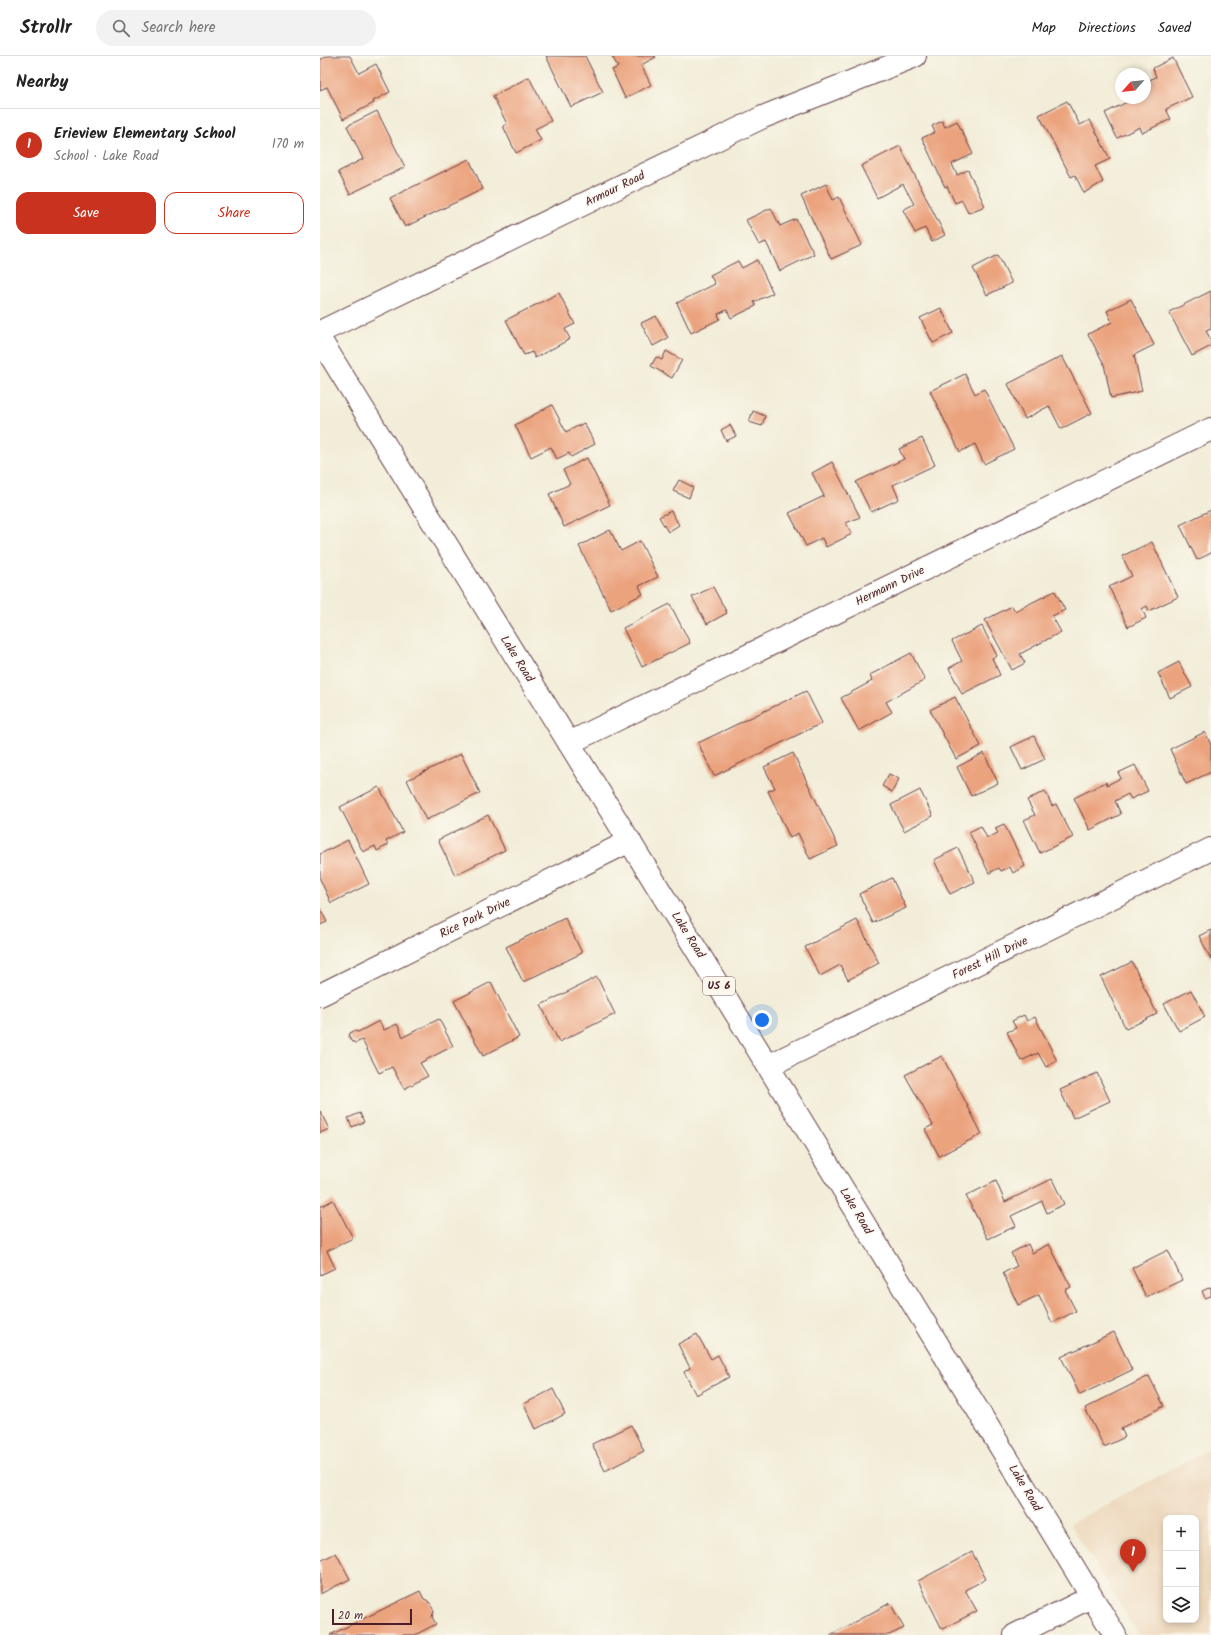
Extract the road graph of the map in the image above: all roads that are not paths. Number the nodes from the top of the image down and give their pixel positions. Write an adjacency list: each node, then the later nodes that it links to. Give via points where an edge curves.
1 (915, 56): 2 (street, Armour Road, via 763,117)
2 (320, 332)
3 (320, 338): 5 (street, Lake Road / US 6)
4 (1211, 429): 5 (street, Hermann Drive)
5 (569, 743): 6 (street, Lake Road / US 6)
6 (630, 841): 8 (street, Rice Park Drive); 9 (street, Lake Road / US 6)
7 (1211, 849): 9 (street, Forest Hill Drive)
8 (320, 995)
9 (768, 1066): 10 (street, Lake Road / US 6)
10 (1091, 1597): 11 (street); 12 (street, Lake Road / US 6)
11 (1015, 1635)
12 (1115, 1635)

